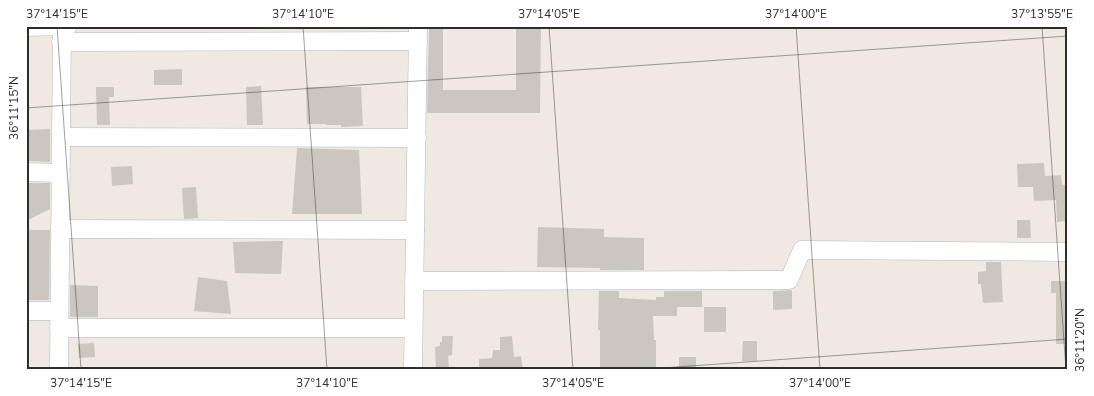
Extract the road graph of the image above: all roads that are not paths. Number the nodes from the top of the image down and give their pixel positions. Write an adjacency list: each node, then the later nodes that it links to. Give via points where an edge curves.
1 (26, 27): 2 (street)
2 (64, 32): 3 (street); 4 (street)
3 (418, 34): 5 (street)
4 (61, 137): 5 (street); 7 (street)
5 (417, 138): 9 (street)
6 (26, 172): 7 (street)
7 (60, 172): 8 (street)
8 (60, 229): 9 (street); 13 (street)
9 (415, 230): 11 (street)
10 (1068, 252): 11 (street, via 802,250 788,280)
11 (414, 281): 14 (street)
12 (26, 311): 13 (street)
13 (59, 320): 14 (street); 15 (street)
14 (413, 328): 16 (street)
15 (58, 370)
16 (413, 370)

